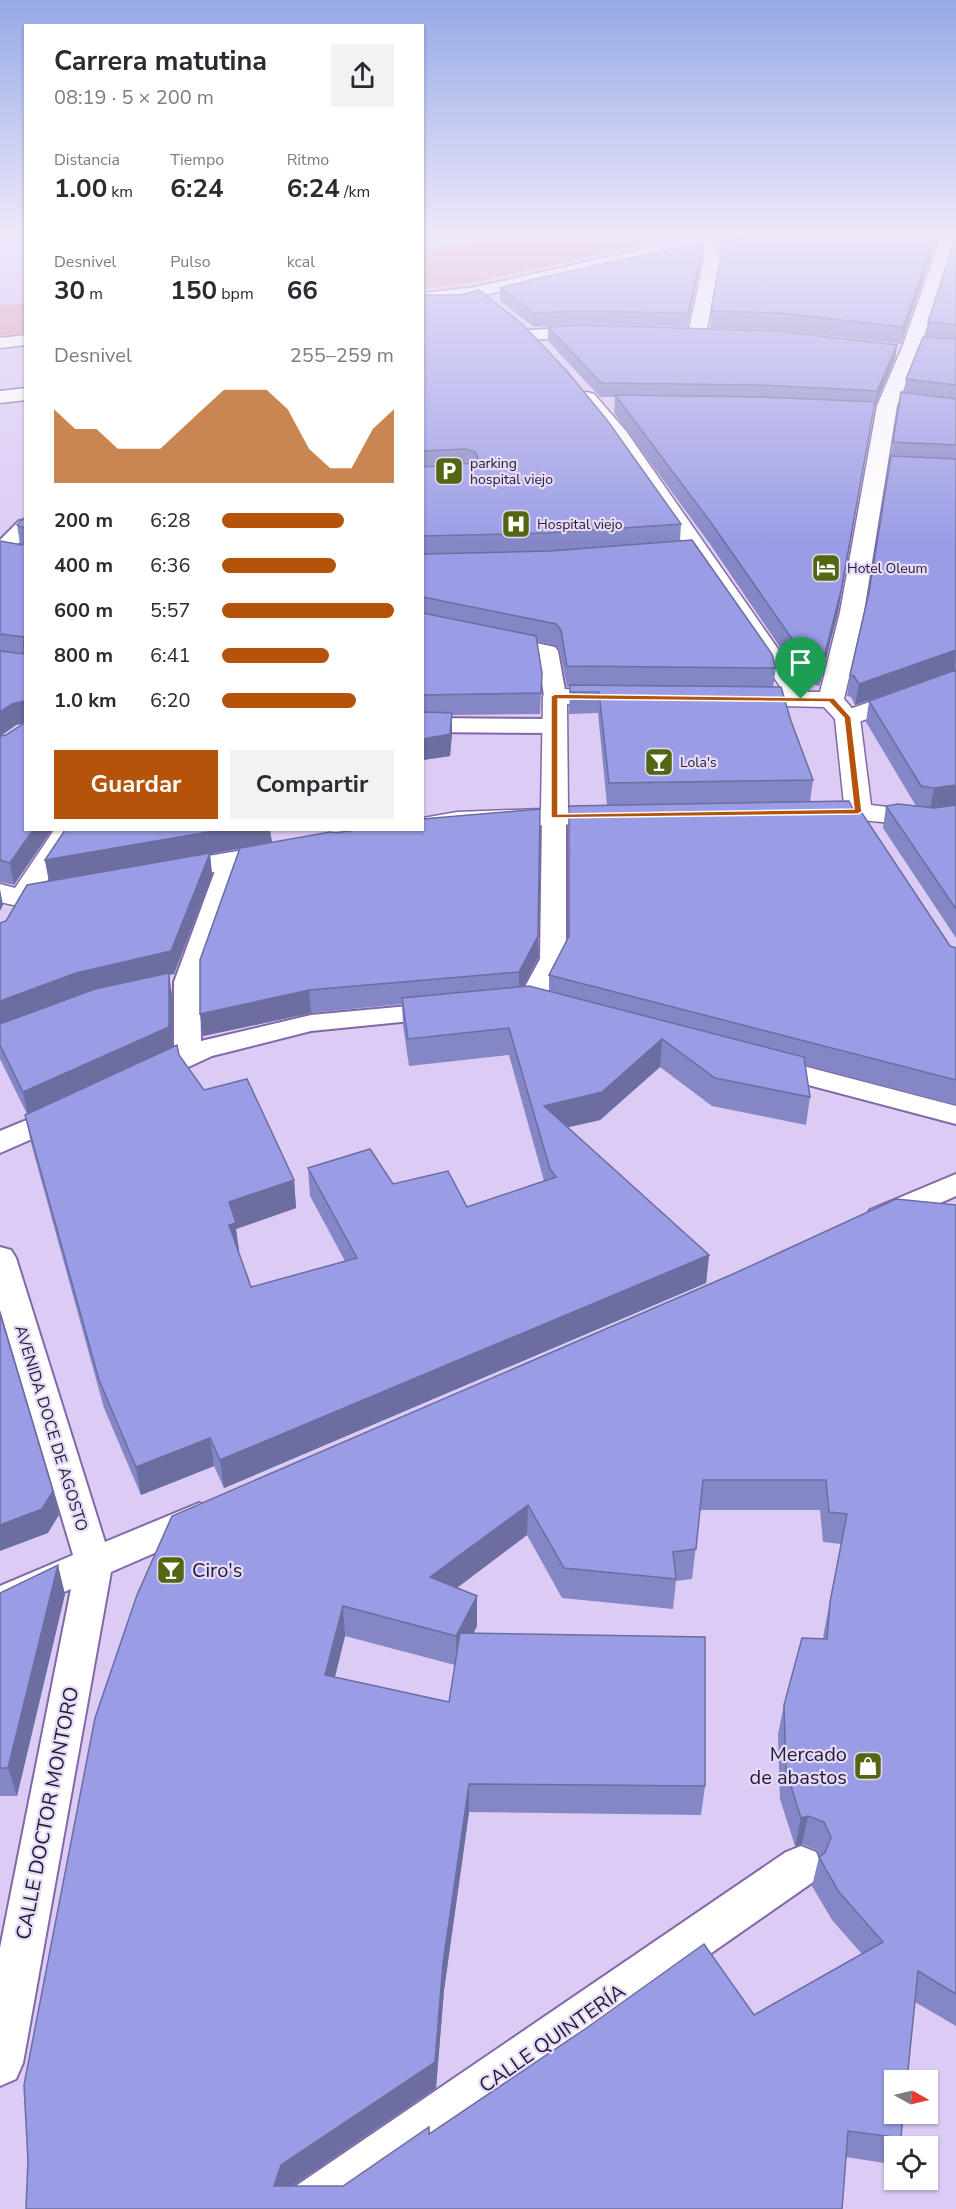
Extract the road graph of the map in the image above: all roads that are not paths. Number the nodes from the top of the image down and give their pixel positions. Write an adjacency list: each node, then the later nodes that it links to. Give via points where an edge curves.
1 (533, 339): 8 (street)
2 (913, 339): 6 (street)
3 (24, 340): 4 (street)
4 (0, 343)
5 (934, 347): 6 (street)
6 (910, 349): 7 (street); 14 (street)
7 (886, 350)
8 (544, 351)
9 (574, 382): 12 (street)
10 (24, 394): 11 (street)
11 (0, 397)
12 (593, 405): 13 (street); 19 (street)
13 (617, 406)
14 (892, 406): 15 (street); 16 (street)
15 (863, 412)
16 (875, 467): 17 (street); 28 (street)
17 (898, 468)
18 (24, 528): 21 (street)
19 (700, 550): 20 (street); 27 (street)
20 (676, 552)
21 (8, 555)
22 (424, 625): 24 (street, via 548,651)
23 (956, 679): 28 (street)
24 (555, 696): 25 (street); 30 (street)
25 (637, 697)
26 (719, 698): 27 (street)
27 (801, 699): 28 (street)
28 (839, 708): 31 (street)
29 (424, 725): 30 (street)
30 (555, 726): 34 (street)
31 (858, 812): 32 (street); 35 (street); 39 (street)
32 (788, 813)
33 (636, 815): 34 (street)
34 (554, 816): 36 (street, via 457,820); 45 (street, via 553,959 540,1006 311,1023)
35 (943, 818): 38 (street)
36 (424, 826)
37 (66, 831): 44 (street)
38 (956, 841)
39 (878, 842)
40 (310, 846): 41 (street)
41 (231, 860): 42 (street); 45 (street, via 176,984)
42 (138, 877)
43 (57, 892): 44 (street)
44 (11, 903)
45 (188, 1056): 47 (street)
46 (748, 1060): 49 (street)
47 (125, 1085)
48 (84, 1105): 50 (street)
49 (956, 1115)
50 (0, 1143)
51 (956, 1184): 52 (street)
52 (857, 1229)
53 (0, 1258): 55 (street, AVENIDA DOCE DE AGOSTO)
54 (224, 1507): 55 (street)
55 (94, 1563): 56 (street); 58 (street, CALLE DOCTOR MONTORO)
56 (0, 1603)
57 (801, 1866): 59 (street, CALLE QUINTERÍA)
58 (0, 2063)
59 (304, 2209)

